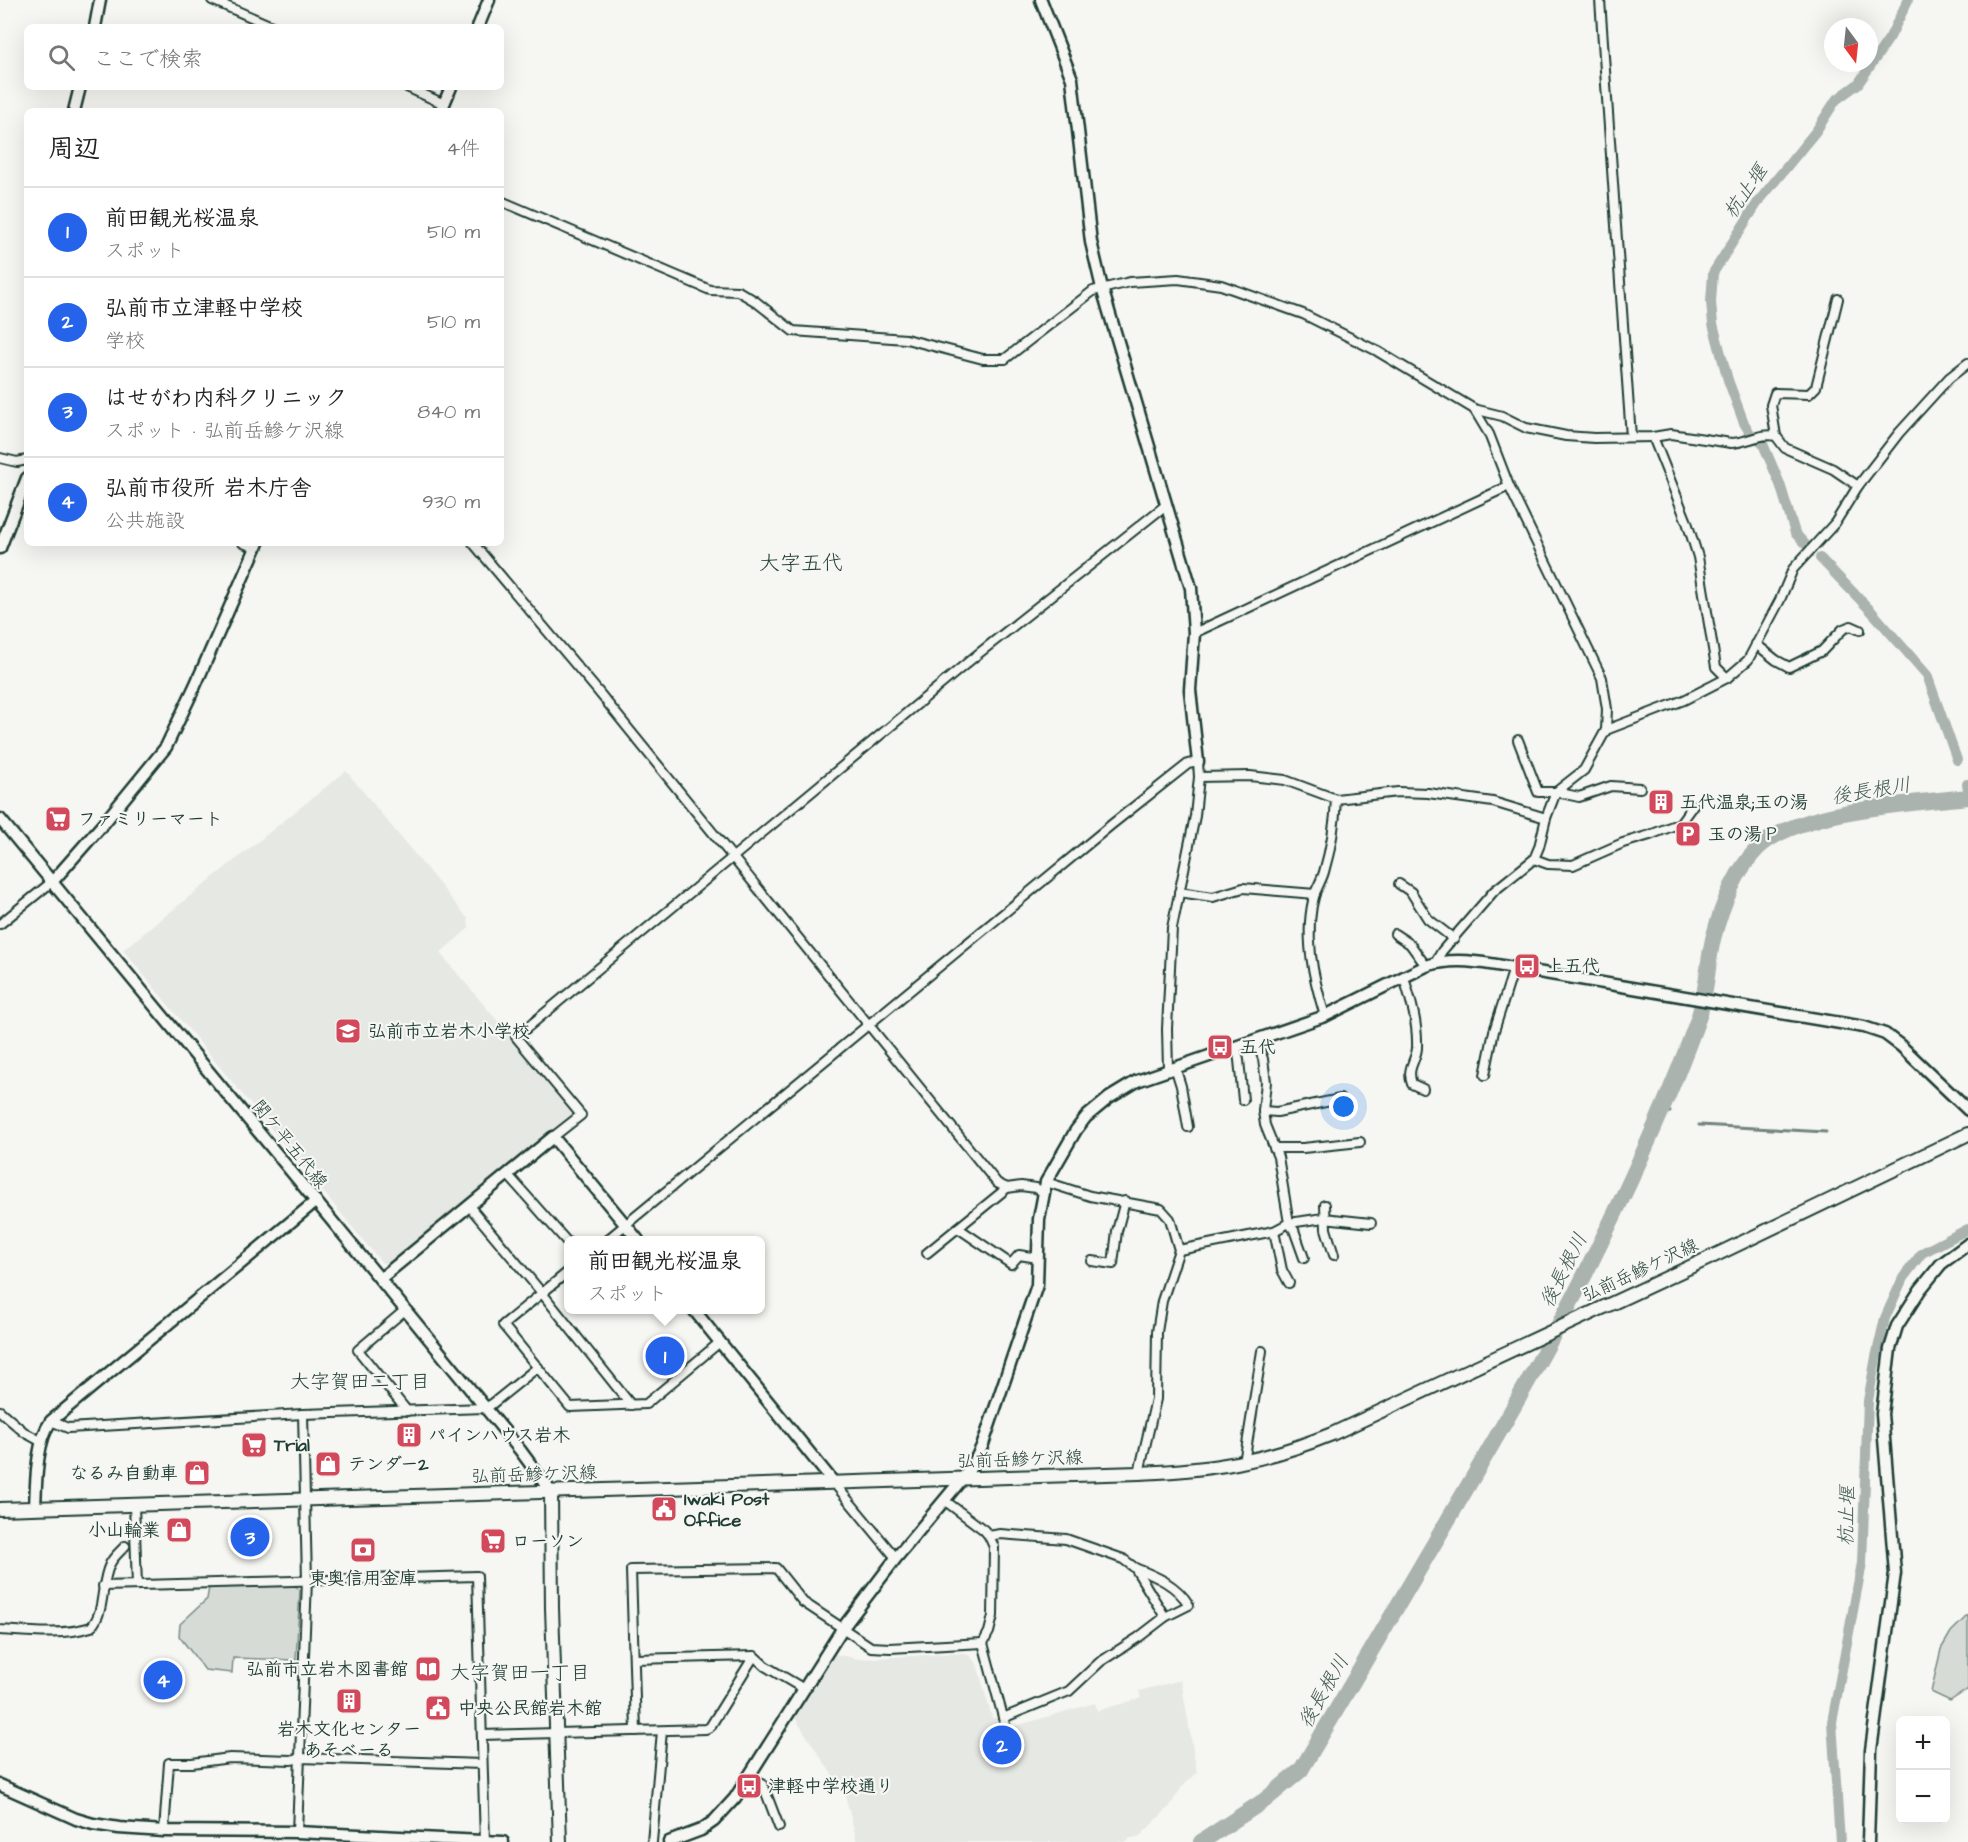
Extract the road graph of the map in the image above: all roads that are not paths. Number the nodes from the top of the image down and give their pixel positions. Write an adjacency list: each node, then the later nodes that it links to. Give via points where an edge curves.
1 (100, 0): 6 (street)
2 (212, 0): 7 (street)
3 (489, 0): 8 (street)
4 (1041, 0): 15 (street, via 1072,79 1089,231)
5 (1600, 0): 20 (street)
6 (96, 24)
7 (267, 24)
8 (479, 24)
9 (79, 90): 13 (street)
10 (412, 90): 12 (street)
11 (450, 90): 12 (street)
12 (442, 107)
13 (75, 108)
14 (504, 202): 15 (street, via 711,290 738,291 793,331 906,339 983,359 1005,359)
15 (1102, 288): 18 (street, via 1178,279 1221,285 1304,314 1377,351); 27 (street)
16 (1838, 299): 19 (street, via 1816,387 1809,394 1775,393 1771,405)
17 (1968, 363): 26 (street, via 1923,406)
18 (1474, 409): 20 (street, via 1502,416 1526,428 1566,436); 25 (street, via 1489,434)
19 (1776, 436): 21 (street, via 1770,434 1739,443 1671,434); 26 (street, via 1785,448 1833,469)
20 (1631, 437): 21 (street)
21 (1653, 437): 34 (street, via 1698,557 1716,667)
22 (0, 458): 23 (street)
23 (24, 461)
24 (24, 486): 30 (street)
25 (1509, 486): 32 (street); 35 (street, via 1602,678)
26 (1858, 486): 33 (street, via 1835,522 1793,569)
27 (1167, 504): 32 (street, via 1191,588); 45 (street, via 973,658)
28 (257, 546): 47 (street, via 166,747)
29 (476, 546): 45 (street)
30 (0, 548)
31 (1860, 630): 33 (street, via 1851,626 1843,629 1822,651 1789,667)
32 (1194, 633): 37 (street, via 1190,690)
33 (1756, 644): 34 (street, via 1748,660)
34 (1727, 678): 35 (street, via 1684,700)
35 (1606, 730): 40 (street, via 1584,770)
36 (1518, 740): 40 (street, via 1538,792)
37 (1198, 762): 38 (street); 58 (street, via 1188,764)
38 (1199, 777): 41 (street, via 1285,780); 49 (street)
39 (1640, 788): 40 (street, via 1611,786 1579,797)
40 (1557, 792): 43 (street)
41 (1336, 799): 43 (street, via 1428,793 1493,802); 50 (street, via 1335,825)
42 (1693, 805): 46 (street, via 1680,823 1573,865)
43 (1546, 818): 46 (street)
44 (0, 819): 47 (street, 関ケ平五代線)
45 (732, 859): 58 (street); 70 (street, via 516,1037 581,1115)
46 (1534, 859): 53 (street, via 1494,891)
47 (53, 881): 51 (street); 76 (street, 関ケ平五代線)
48 (1399, 884): 53 (street, via 1412,892 1428,920)
49 (1179, 892): 50 (street, via 1213,897 1243,888); 61 (street, via 1172,928 1167,1029)
50 (1315, 894): 57 (street, via 1310,932 1312,968)
51 (0, 924)
52 (1395, 934): 54 (street)
53 (1454, 939): 54 (street)
54 (1430, 964): 55 (street, via 1463,961); 56 (street)
55 (1514, 968): 62 (street); 66 (street, via 1864,1027 1886,1034)
56 (1404, 978): 57 (street); 63 (street, via 1411,999 1417,1050 1410,1077 1412,1084)
57 (1325, 1016): 59 (street)
58 (869, 1025): 75 (street, via 997,1183); 83 (street)
59 (1256, 1040): 60 (street); 67 (street, via 1266,1082)
60 (1236, 1046): 61 (street); 65 (street)
61 (1172, 1068): 68 (street, via 1181,1086); 74 (street, via 1122,1088 1086,1118)
62 (1485, 1075)
63 (1423, 1089)
64 (1340, 1099): 67 (street, via 1277,1112)
65 (1244, 1100)
66 (1968, 1110)
67 (1263, 1111): 72 (street)
68 (1188, 1127)
69 (1968, 1134): 112 (main road, 弘前岳鰺ケ沢線, via 1324,1437)
70 (553, 1137): 73 (street); 83 (street)
71 (1360, 1142): 72 (street)
72 (1274, 1148): 81 (street)
73 (508, 1175): 79 (street); 88 (street)
74 (1044, 1187): 75 (street); 77 (street); 93 (street)
75 (1007, 1188): 84 (street)
76 (316, 1201): 97 (street, 関ケ平五代線); 110 (street)
77 (1125, 1201): 90 (street, via 1161,1209 1170,1220); 95 (street, via 1113,1264)
78 (1325, 1205): 80 (street)
79 (469, 1206): 97 (street); 99 (street)
80 (1324, 1218): 81 (street); 82 (street); 92 (street)
81 (1289, 1223): 85 (street); 94 (street)
82 (1371, 1223)
83 (626, 1225): 86 (street); 87 (street)
84 (958, 1228): 91 (street); 93 (street, via 1011,1264 1019,1255)
85 (1274, 1231): 90 (street); 98 (street)
86 (612, 1236)
87 (635, 1236)
88 (564, 1238)
89 (1968, 1244): 154 (street, via 1941,1264 1920,1290 1898,1326 1890,1349 1882,1414 1895,1573 1871,1750)
90 (1179, 1250): 113 (street, via 1162,1301 1157,1332 1156,1399)
91 (927, 1253)
92 (1334, 1255)
93 (1038, 1258): 114 (street, via 1037,1285 1016,1351 983,1444)
94 (1304, 1258)
95 (1092, 1261)
96 (564, 1275): 99 (street)
97 (380, 1279): 100 (street, 関ケ平五代線)
98 (1289, 1283)
99 (542, 1293): 104 (street, via 503,1325); 105 (street)
100 (405, 1310): 106 (street, 関ケ平五代線); 108 (street, via 358,1350)
101 (697, 1314): 102 (street)
102 (720, 1342): 105 (street, via 646,1404); 115 (street)
103 (1262, 1351): 112 (street)
104 (538, 1367): 105 (street, via 570,1407); 106 (street)
105 (631, 1405)
106 (485, 1408): 108 (street); 116 (street, 関ケ平五代線)
107 (0, 1411): 111 (street)
108 (407, 1411): 109 (street)
109 (303, 1414): 110 (street, via 68,1428); 117 (street)
110 (51, 1421): 111 (street)
111 (42, 1442): 120 (street)
112 (1244, 1463): 113 (main road, 弘前岳鰺ケ沢線)
113 (1139, 1473): 114 (main road, 弘前岳鰺ケ沢線)
114 (962, 1479): 115 (main road, 弘前岳鰺ケ沢線); 118 (street)
115 (834, 1483): 116 (main road, 弘前岳鰺ケ沢線); 124 (street)
116 (551, 1492): 117 (main road, 弘前岳鰺ケ沢線); 139 (main road)
117 (306, 1500): 119 (main road, 弘前岳鰺ケ沢線); 126 (street)
118 (944, 1500): 122 (street); 124 (street)
119 (134, 1505): 120 (main road, 弘前岳鰺ケ沢線); 127 (street)
120 (35, 1508): 121 (main road, 弘前岳鰺ケ沢線)
121 (0, 1509)
122 (990, 1536): 125 (street, via 1066,1539 1123,1559); 132 (street, via 994,1547 993,1616)
123 (125, 1546): 128 (street, via 110,1563)
124 (896, 1558): 130 (street)
125 (1135, 1568): 129 (street); 129 (street, via 1182,1594 1189,1605)
126 (307, 1580): 127 (street); 140 (street, via 477,1576); 142 (street)
127 (137, 1585): 128 (street)
128 (103, 1586): 131 (street, via 99,1616 91,1627 44,1633)
129 (1165, 1617): 136 (street, via 1100,1662 1069,1691)
130 (842, 1629): 132 (street, via 871,1647); 134 (street, via 803,1602 776,1568 631,1570); 135 (street)
131 (0, 1630)
132 (983, 1643): 136 (street)
133 (754, 1656): 134 (street); 135 (street); 138 (street, via 710,1727)
134 (634, 1659): 137 (street)
135 (804, 1689): 144 (street)
136 (1003, 1718): 141 (street)
137 (636, 1731): 138 (street); 139 (street)
138 (662, 1731): 152 (street)
139 (556, 1734): 140 (street); 151 (main road)
140 (482, 1736): 143 (street)
141 (1010, 1743)
142 (300, 1758): 143 (street); 147 (street); 148 (street, via 169,1763)
143 (482, 1764): 149 (street)
144 (749, 1776): 146 (street, via 763,1785); 153 (street, via 714,1821)
145 (0, 1785): 148 (street, via 93,1824)
146 (779, 1827)
147 (297, 1832): 148 (street); 149 (street)
148 (167, 1834)
149 (484, 1842): 150 (street)
150 (502, 1842)
151 (560, 1842)
152 (652, 1842)
153 (669, 1842)
154 (1868, 1842)

